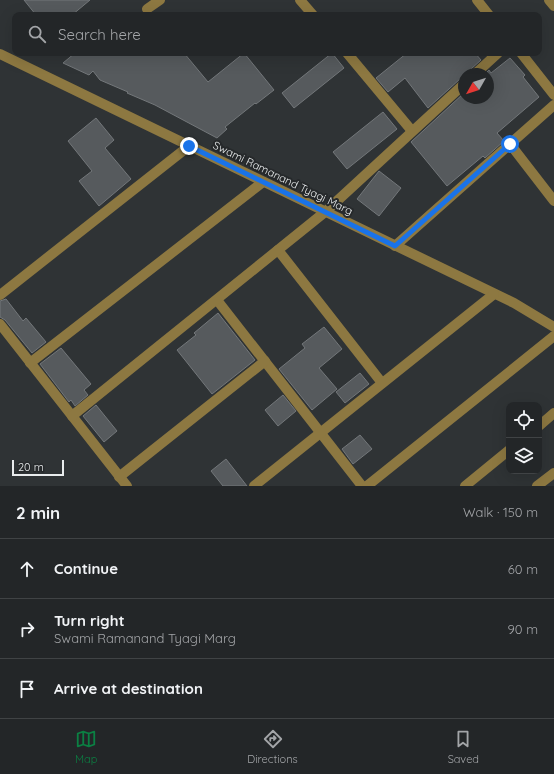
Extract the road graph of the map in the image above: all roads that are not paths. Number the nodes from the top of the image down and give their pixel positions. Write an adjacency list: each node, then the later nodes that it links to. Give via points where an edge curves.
1 (160, 0): 6 (street)
2 (300, 0): 7 (street)
3 (477, 0): 8 (street)
4 (549, 0): 5 (street)
5 (554, 6)
6 (147, 9)
7 (311, 12)
8 (487, 12)
9 (0, 54): 19 (street, Swami Ramanand Tyagi Marg)
10 (350, 56): 17 (street)
11 (495, 56): 13 (street)
12 (522, 56): 15 (street)
13 (482, 68)
14 (458, 89): 17 (street)
15 (554, 95)
16 (554, 105): 18 (street)
17 (412, 131): 22 (street)
18 (510, 144): 21 (street); 23 (street)
19 (189, 146): 20 (street, Swami Ramanand Tyagi Marg); 26 (street)
20 (263, 182): 22 (street, Swami Ramanand Tyagi Marg); 32 (street)
21 (554, 201)
22 (325, 212): 23 (street, Swami Ramanand Tyagi Marg); 24 (street)
23 (395, 246): 25 (street, Swami Ramanand Tyagi Marg)
24 (278, 250): 27 (street); 33 (street)
25 (494, 294): 29 (street, Swami Ramanand Tyagi Marg); 33 (street)
26 (0, 295)
27 (217, 300): 31 (street); 35 (street)
28 (0, 324): 32 (street)
29 (554, 327)
30 (554, 336): 44 (street)
31 (265, 361): 37 (street); 40 (street)
32 (30, 363): 35 (street)
33 (382, 383): 37 (street)
34 (554, 413): 36 (street)
35 (72, 416): 40 (street)
36 (542, 423)
37 (322, 433): 42 (street); 43 (street)
38 (506, 452): 45 (street)
39 (554, 472): 46 (street)
40 (119, 476): 41 (street)
41 (126, 486)
42 (254, 486)
43 (362, 486)
44 (367, 486)
45 (465, 486)
46 (537, 486)

